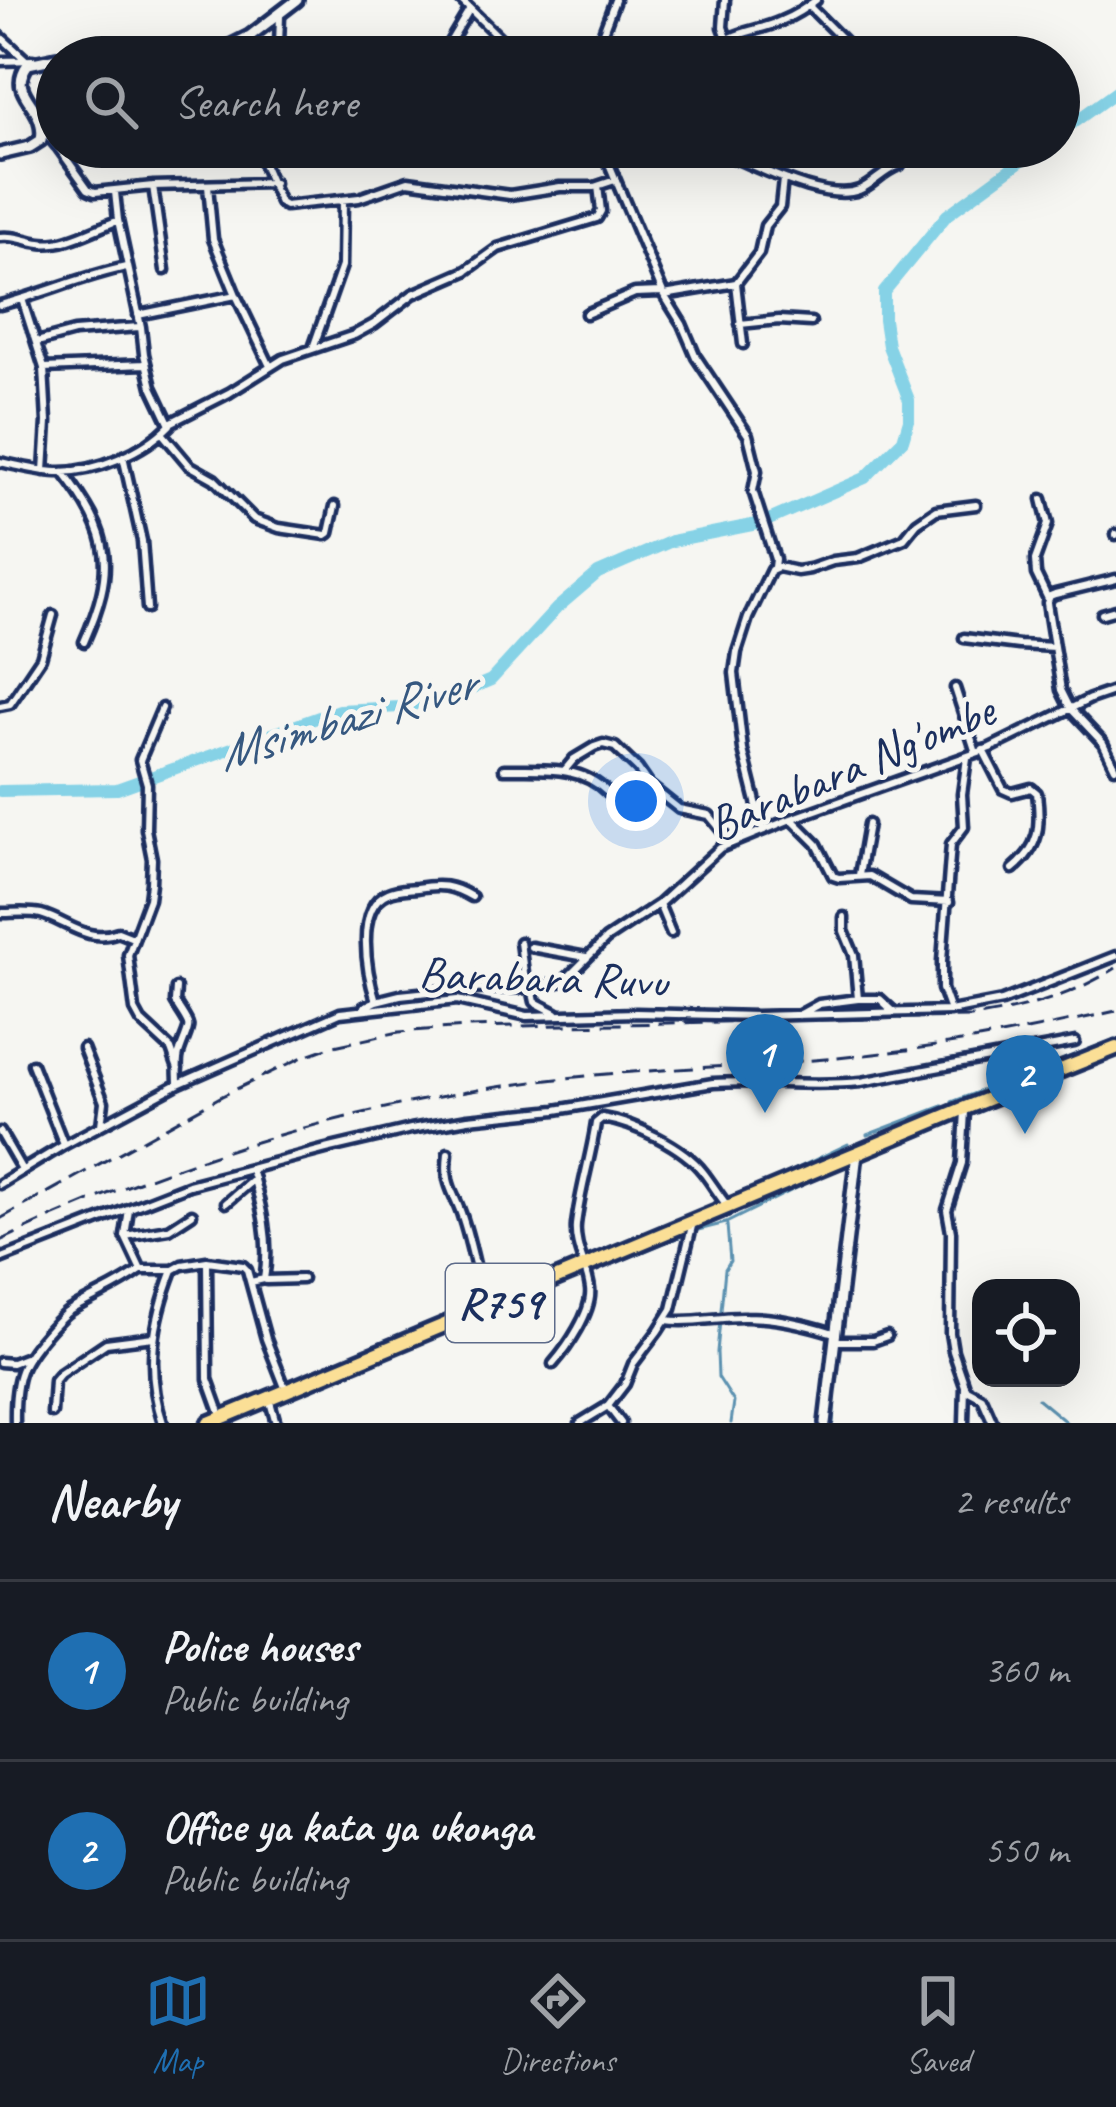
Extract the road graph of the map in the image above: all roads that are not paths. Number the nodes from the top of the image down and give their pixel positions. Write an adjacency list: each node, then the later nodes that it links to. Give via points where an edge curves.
1 (297, 0): 8 (street)
2 (461, 0): 7 (street)
3 (615, 0): 14 (street)
4 (725, 0): 15 (street)
5 (799, 0): 6 (street)
6 (810, 5): 16 (street); 17 (street)
7 (469, 10): 12 (street); 13 (street)
8 (280, 12): 10 (street); 11 (street)
9 (0, 35): 18 (street)
10 (250, 36)
11 (279, 36)
12 (454, 36)
13 (497, 36)
14 (602, 36)
15 (726, 36)
16 (734, 36)
17 (839, 36)
18 (31, 60): 19 (street); 20 (street); 21 (street, via 19,82)
19 (36, 60)
20 (0, 62)
21 (36, 109)
22 (36, 144): 23 (street)
23 (0, 154)
24 (74, 168): 35 (street, via 90,191)
25 (266, 168): 31 (street)
26 (611, 168): 30 (street)
27 (759, 168): 29 (street)
28 (892, 168): 29 (street, via 855,191)
29 (783, 178): 41 (street, via 759,253)
30 (616, 179): 34 (street); 42 (street)
31 (274, 183): 33 (street); 36 (street, via 282,205)
32 (153, 186): 33 (street); 35 (street); 40 (street)
33 (208, 186): 43 (street, via 213,239)
34 (598, 186): 36 (street, via 509,195 407,181); 53 (street, via 597,218 498,248 374,324)
35 (115, 191): 37 (street)
36 (344, 201): 53 (street, via 342,266)
37 (118, 220): 38 (street, via 62,242); 39 (street)
38 (0, 237)
39 (126, 267): 44 (street); 47 (street)
40 (166, 270)
41 (736, 283): 42 (street); 49 (street)
42 (663, 294): 46 (street, via 635,293); 66 (street, via 748,435)
43 (236, 295): 47 (street); 55 (street)
44 (22, 299): 45 (street); 51 (street)
45 (0, 305)
46 (586, 314)
47 (138, 315): 50 (street)
48 (811, 322): 49 (street)
49 (740, 323): 52 (street)
50 (141, 327): 51 (street); 54 (street)
51 (37, 342): 56 (street)
52 (743, 344)
53 (312, 351): 55 (street)
54 (146, 364): 56 (street); 57 (street)
55 (270, 366): 57 (street)
56 (44, 368): 61 (street)
57 (170, 423): 58 (street)
58 (162, 433): 59 (street); 65 (street, via 262,523 326,535)
59 (123, 456): 62 (street); 69 (street)
60 (0, 462): 61 (street)
61 (44, 471): 62 (street)
62 (63, 472): 74 (street, via 92,515 106,563 104,593)
63 (1042, 499): 68 (street, via 1048,524 1035,560)
64 (976, 505): 66 (street, via 936,510 904,539 858,558)
65 (335, 506)
66 (774, 568): 88 (street, via 748,618 734,673)
67 (1116, 579): 68 (street)
68 (1048, 599): 75 (street)
69 (147, 608)
70 (1116, 610): 71 (street)
71 (1102, 614)
72 (53, 616): 78 (street, via 41,658 10,704)
73 (964, 638): 75 (street)
74 (84, 642)
75 (1054, 647): 80 (street)
76 (955, 688): 81 (street)
77 (1116, 690): 80 (street, Barabara Ng'ombe)
78 (0, 706)
79 (162, 708): 98 (street, via 140,760 152,860 149,898)
80 (1070, 708): 81 (street, Barabara Ng'ombe); 82 (street)
81 (975, 753): 86 (street, Barabara Ng'ombe); 90 (street, via 1003,789 1036,793 1036,843); 93 (street, via 962,794 964,827 951,844)
82 (1115, 768)
83 (504, 769): 84 (street)
84 (564, 771): 85 (street, via 600,785); 89 (street, via 594,747 615,747 649,785 679,808 709,815)
85 (623, 816)
86 (791, 819): 88 (street, Barabara Ng'ombe); 91 (street, via 817,844 833,876)
87 (868, 824): 91 (street)
88 (763, 830): 89 (street, Barabara Ng'ombe)
89 (732, 843): 94 (street, Barabara Ng'ombe)
90 (1013, 869)
91 (859, 875): 93 (street, via 911,900)
92 (472, 897): 106 (street, via 439,884 376,901 364,946)
93 (949, 902): 108 (street, via 942,989)
94 (659, 904): 97 (street); 102 (street, Barabara Ng'ombe)
95 (0, 913): 98 (street, via 39,913 70,929)
96 (844, 917): 105 (street)
97 (671, 933)
98 (133, 938): 116 (street, via 136,1010)
99 (520, 942): 104 (street)
100 (531, 947): 102 (street)
101 (1116, 956): 108 (street, Barabara Ruvu, via 1002,1001)
102 (586, 957): 104 (street, Barabara Ng'ombe, via 564,981)
103 (176, 988): 116 (street, via 190,1028)
104 (529, 988): 106 (street, Barabara Ng'ombe, via 458,988); 110 (street, via 535,1002)
105 (858, 999): 109 (street, via 880,999); 111 (street, via 818,1004)
106 (376, 1001): 107 (street, Barabara Ng'ombe)
107 (362, 1008): 110 (street, Barabara Ruvu, via 457,1000); 117 (street, Barabara Ruvu)
108 (950, 1011): 109 (street, Barabara Ruvu)
109 (896, 1013): 111 (street, Barabara Ruvu)
110 (563, 1016): 111 (street, Barabara Ruvu)
111 (798, 1016)
112 (1075, 1042): 124 (street, via 861,1082 713,1083 468,1119)
113 (83, 1048): 119 (street, via 104,1102)
114 (1116, 1048): 118 (main road, R759)
115 (32, 1064): 121 (street)
116 (178, 1069): 117 (street)
117 (178, 1084): 119 (street, Barabara Ruvu)
118 (965, 1108): 123 (main road, R759); 151 (street, via 962,1163 946,1210 950,1333)
119 (101, 1125): 121 (street, Barabara Ruvu)
120 (0, 1132): 125 (street)
121 (64, 1145): 125 (street, Barabara Ruvu)
122 (448, 1153): 142 (street, via 446,1174)
123 (857, 1153): 129 (main road, R759); 146 (street)
124 (251, 1169): 126 (street); 130 (street)
125 (22, 1170): 127 (street, Barabara Ruvu)
126 (254, 1179): 128 (street); 140 (street, via 266,1243)
127 (0, 1184)
128 (226, 1203)
129 (728, 1207): 132 (main road, R759); 136 (street, via 703,1171 671,1147 602,1118 576,1226)
130 (129, 1209): 133 (street); 134 (street)
131 (192, 1214): 133 (street, via 169,1229)
132 (692, 1222): 136 (main road, R759); 143 (street)
133 (125, 1236): 137 (street)
134 (0, 1259)
135 (207, 1261): 138 (street); 141 (street, via 243,1266); 155 (street)
136 (584, 1267): 142 (main road, R759); 149 (street, via 590,1301)
137 (141, 1270): 138 (street); 147 (street, via 69,1310)
138 (173, 1270): 145 (street)
139 (302, 1279): 140 (street)
140 (262, 1280): 141 (street)
141 (251, 1282): 150 (street)
142 (484, 1310): 150 (main road, R759)
143 (666, 1320): 146 (street, via 776,1318); 153 (street)
144 (887, 1336): 146 (street)
145 (153, 1337): 154 (street, via 106,1342 60,1373); 157 (street)
146 (833, 1337): 161 (street)
147 (25, 1358): 148 (street); 156 (street)
148 (0, 1362)
149 (553, 1364)
150 (286, 1390): 152 (main road, R759)
151 (965, 1390): 162 (street); 163 (street, via 982,1398)
152 (268, 1398): 155 (main road, R759); 158 (street)
153 (608, 1406): 159 (street); 160 (street)
154 (52, 1413)
155 (215, 1420)
156 (15, 1423)
157 (163, 1423)
158 (276, 1423)
159 (580, 1423)
160 (621, 1423)
161 (825, 1423)
162 (964, 1423)
163 (993, 1423)

